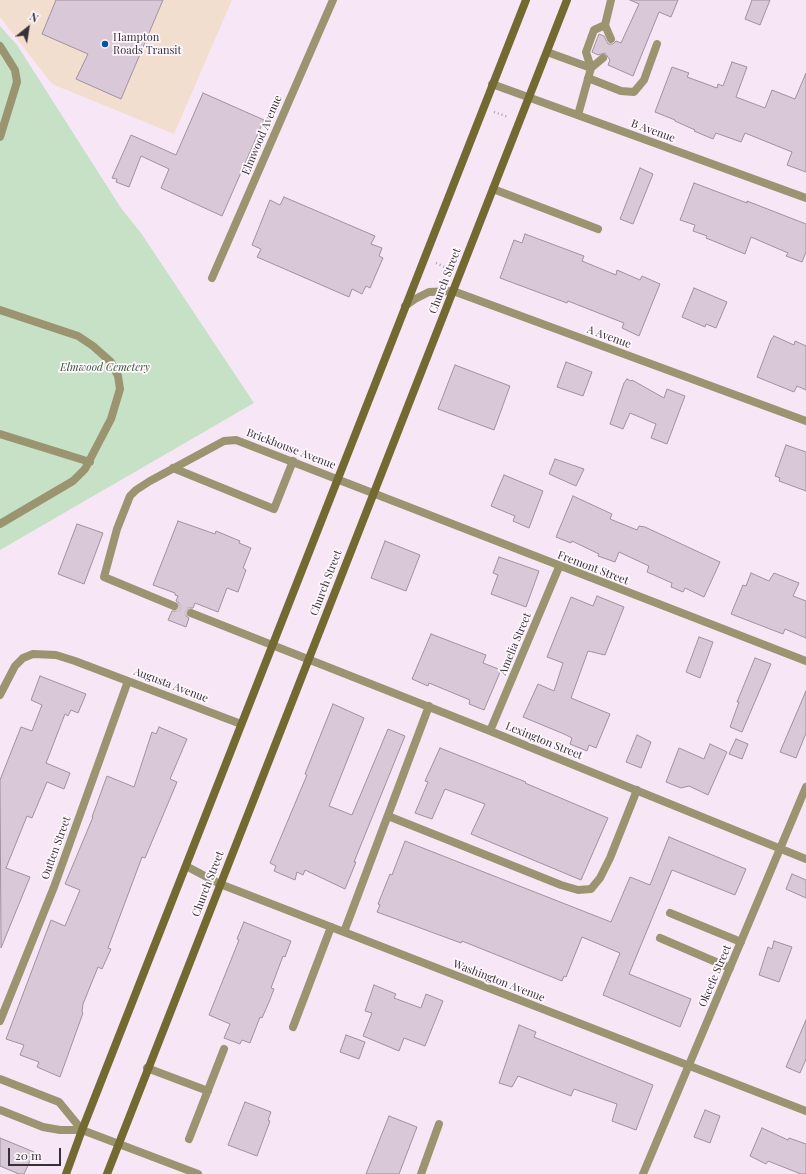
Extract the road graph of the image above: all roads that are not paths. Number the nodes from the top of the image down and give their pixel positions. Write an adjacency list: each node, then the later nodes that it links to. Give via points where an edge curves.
1 (333, 0): 20 (street, Elmwood Avenue)
2 (526, 0): 13 (main road)
3 (567, 0): 9 (main road, Church Street)
4 (612, 0): 5 (street)
5 (605, 24): 6 (street); 11 (street, via 594,30 586,52)
6 (611, 39)
7 (657, 44): 12 (street, via 644,80 634,92)
8 (0, 46): 16 (street, via 15,70 17,82)
9 (547, 52): 11 (street); 14 (main road, Church Street)
10 (604, 58): 11 (street)
11 (591, 68): 12 (street)
12 (588, 78): 15 (street)
13 (492, 84): 14 (street, B Avenue); 22 (main road)
14 (529, 97): 15 (street, B Avenue); 17 (main road, Church Street)
15 (578, 115): 18 (street, B Avenue)
16 (0, 137)
17 (493, 189): 19 (street); 21 (main road, Church Street)
18 (806, 198)
19 (598, 229)
20 (212, 278)
21 (453, 291): 22 (street, A Avenue, via 429,292); 24 (street, A Avenue); 30 (main road, Church Street)
22 (405, 306): 29 (main road)
23 (0, 310): 27 (street, via 78,336 111,362 118,376 119,397)
24 (806, 421)
25 (0, 434): 27 (street)
26 (293, 461): 28 (street, Brickhouse Avenue, via 236,440 224,441); 28 (street, via 274,509); 29 (street, Brickhouse Avenue)
27 (90, 462): 31 (street, via 73,481)
28 (173, 468): 33 (street, Brickhouse Avenue, via 130,496 117,529 104,577)
29 (337, 479): 30 (street, Brickhouse Avenue); 35 (main road)
30 (373, 494): 32 (street, Fremont Street); 36 (main road, Church Street)
31 (0, 524)
32 (559, 566): 37 (street, Fremont Street); 42 (street, Amelia Street)
33 (174, 606)
34 (191, 613): 35 (street, Lexington Street)
35 (272, 644): 36 (street, Lexington Street); 41 (main road)
36 (308, 659): 40 (street, Lexington Street); 49 (main road, Church Street)
37 (806, 661)
38 (128, 681): 39 (street, Augusta Avenue, via 56,655 33,654 23,658 15,666); 41 (street, Augusta Avenue); 56 (street, Outten Street, via 54,887)
39 (0, 695)
40 (429, 706): 42 (street, Lexington Street); 45 (street)
41 (241, 724): 48 (main road)
42 (490, 731): 44 (street, Lexington Street)
43 (806, 787): 46 (street, Okeefe Street)
44 (636, 790): 45 (street, via 610,858 591,889 578,890 561,886); 46 (street, Lexington Street)
45 (388, 816): 52 (street)
46 (780, 849): 47 (street, Lexington Street); 54 (street, Okeefe Street)
47 (806, 859)
48 (186, 866): 49 (street, Washington Avenue); 66 (main road)
49 (220, 884): 51 (street, Washington Avenue); 60 (main road, Church Street)
50 (670, 913): 54 (street)
51 (331, 927): 52 (street, Washington Avenue); 57 (street)
52 (344, 932): 59 (street, Washington Avenue)
53 (660, 938): 55 (street)
54 (741, 942): 55 (street, Okeefe Street)
55 (730, 968): 59 (street, Okeefe Street)
56 (0, 1021)
57 (294, 1027)
58 (224, 1049): 62 (street)
59 (688, 1067): 64 (street, Washington Avenue); 73 (street, Okeefe Street)
60 (147, 1068): 62 (street); 68 (main road, Church Street)
61 (0, 1079): 66 (street, via 59,1102)
62 (208, 1091): 67 (street)
63 (0, 1110): 66 (street, via 43,1127)
64 (806, 1111)
65 (439, 1124): 72 (street)
66 (82, 1130): 68 (street); 69 (main road)
67 (189, 1139)
68 (118, 1144): 70 (main road, Church Street); 71 (street)
69 (66, 1174)
70 (107, 1174)
71 (198, 1174)
72 (422, 1174)
73 (643, 1174)

